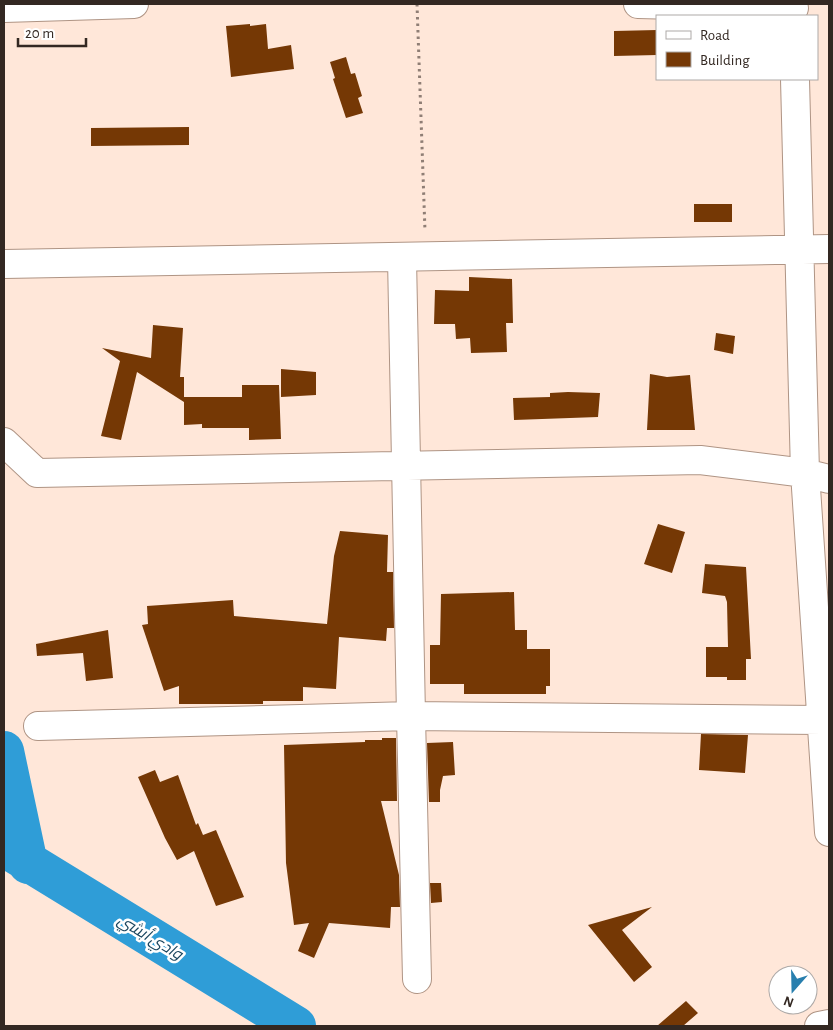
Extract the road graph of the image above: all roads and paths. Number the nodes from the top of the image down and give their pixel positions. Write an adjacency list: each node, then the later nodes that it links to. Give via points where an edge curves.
1 (134, 4): 4 (main road)
2 (417, 4): 9 (path)
3 (638, 4): 5 (main road)
4 (4, 8)
5 (794, 9)
6 (795, 80): 7 (main road)
7 (798, 250): 8 (main road); 9 (main road); 13 (main road)
8 (829, 250)
9 (414, 257): 10 (main road); 12 (main road)
10 (4, 264)
11 (4, 442): 12 (main road, via 37,473)
12 (407, 467): 13 (main road, via 700,460); 14 (main road)
13 (817, 476): 15 (main road)
14 (411, 716): 15 (main road); 16 (main road); 18 (main road)
15 (822, 720): 17 (main road)
16 (38, 726)
17 (829, 832)
18 (417, 979)
19 (829, 1024): 20 (main road)
20 (819, 1026)

